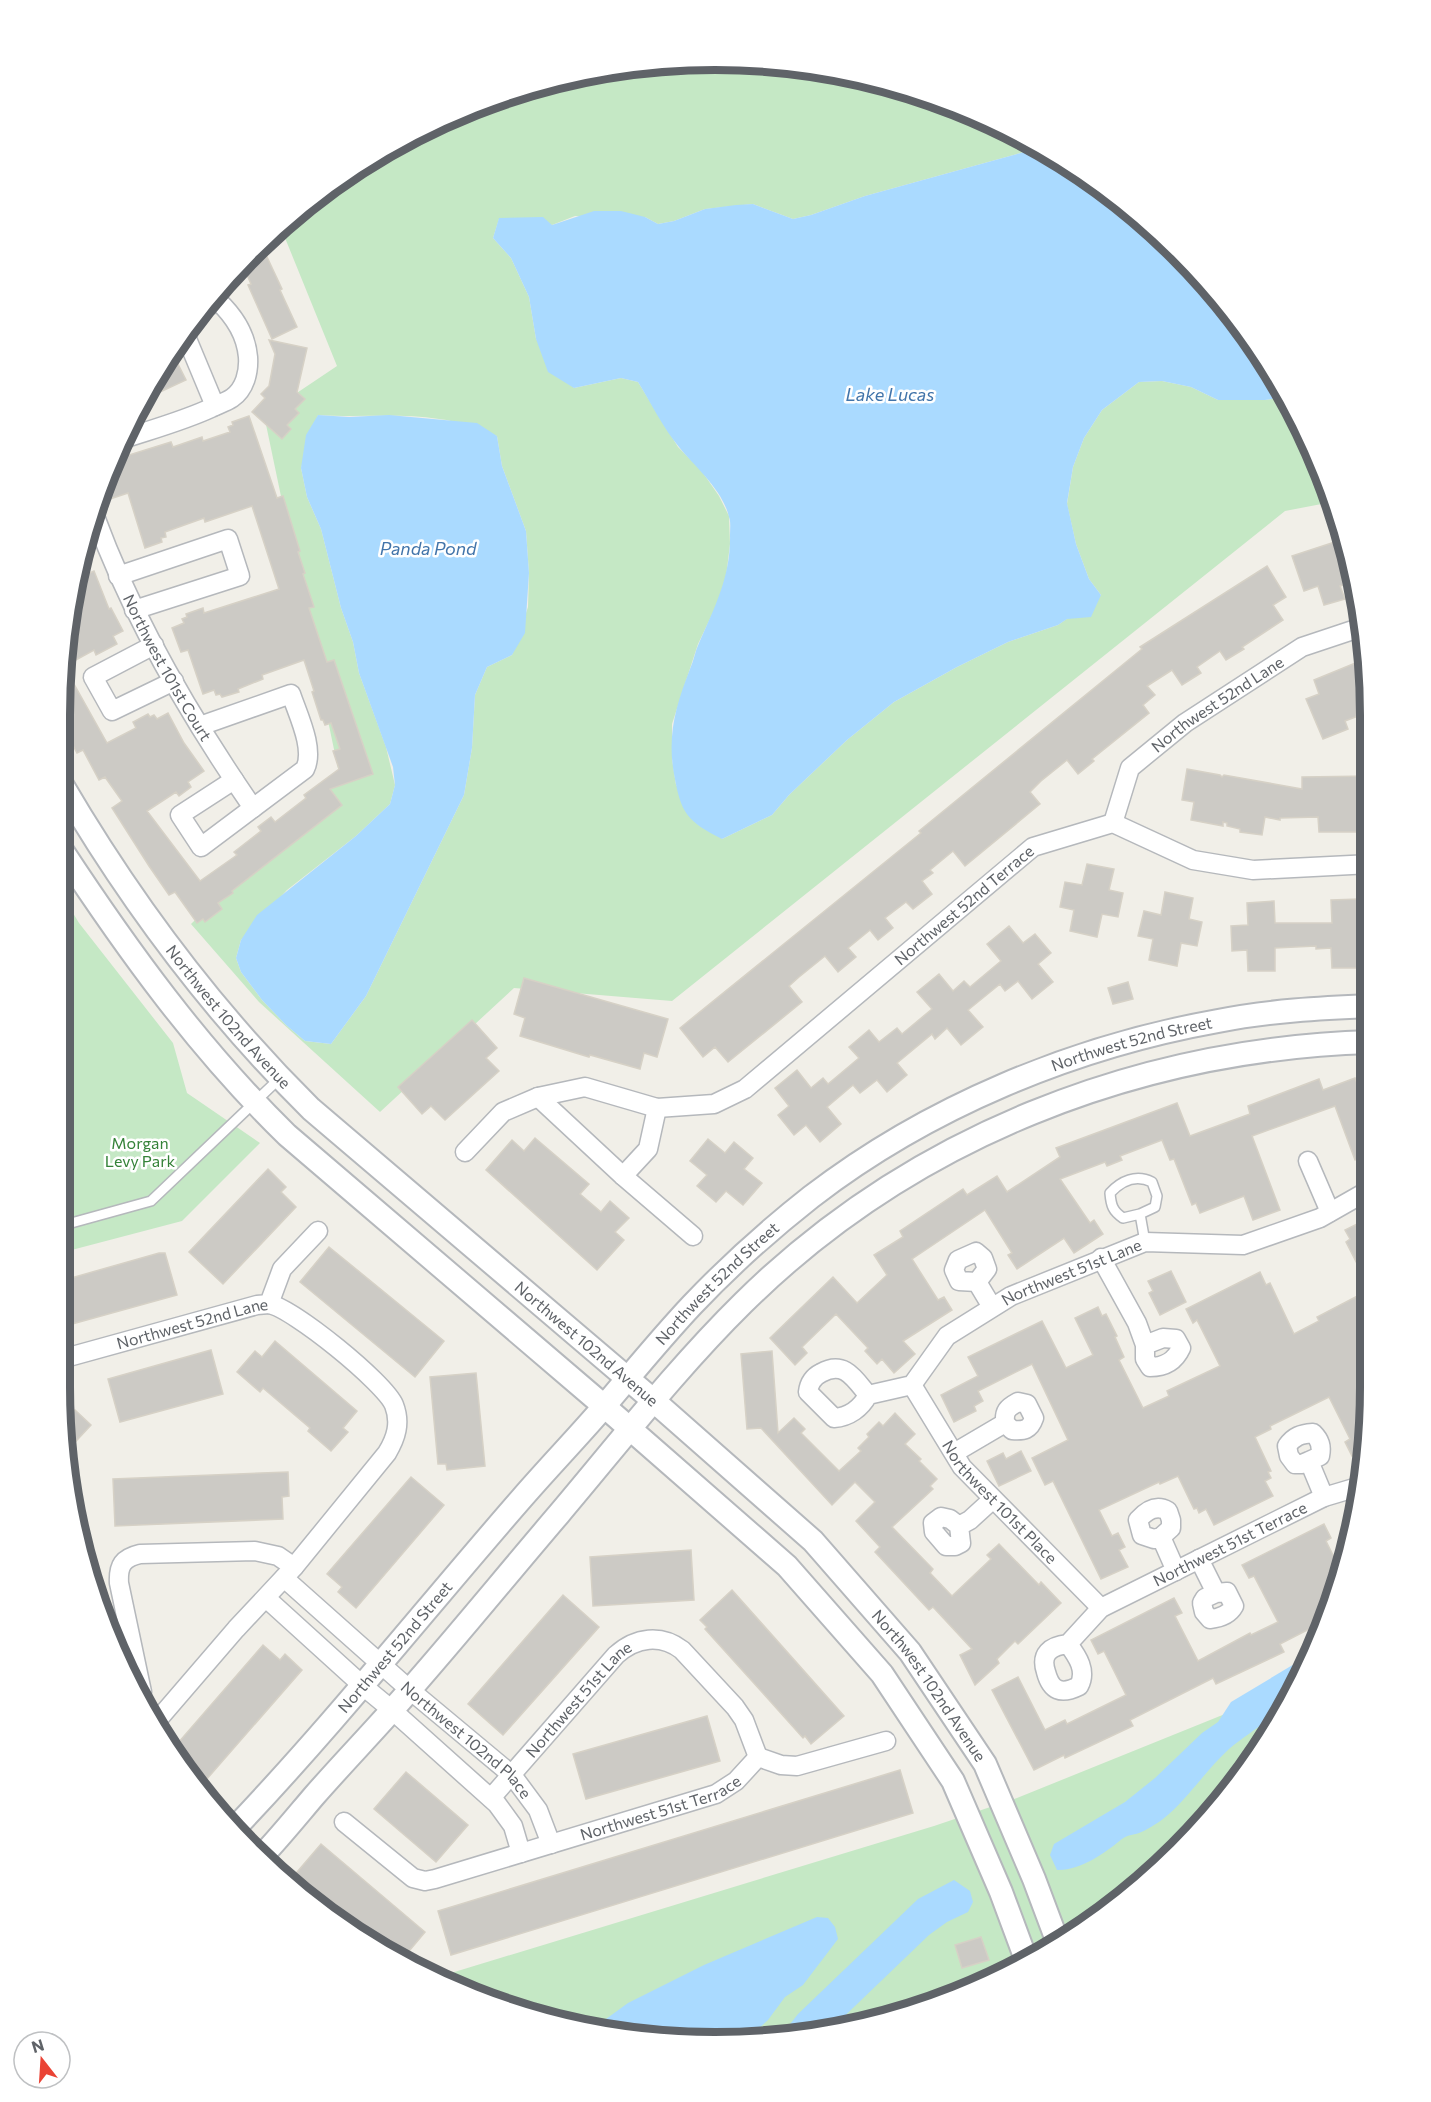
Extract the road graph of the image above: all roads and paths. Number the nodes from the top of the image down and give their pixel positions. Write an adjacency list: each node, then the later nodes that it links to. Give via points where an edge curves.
1 (220, 303): 3 (street, via 239,327 248,350 247,374 232,398)
2 (189, 343): 3 (street)
3 (215, 406): 4 (street)
4 (135, 435)
5 (95, 542): 6 (street, Northwest 101st Court)
6 (118, 576): 7 (street, Northwest 101st Court); 7 (street, via 228,539 240,576)
7 (134, 610): 9 (street, Northwest 101st Court)
8 (1355, 629): 15 (street, Northwest 52nd Lane, via 1302,647 1185,723 1130,768)
9 (154, 645): 10 (street, Northwest 101st Court); 10 (street, via 93,677 112,711)
10 (174, 681): 11 (street, Northwest 101st Court)
11 (200, 726): 12 (street, Northwest 101st Court); 14 (street, via 291,694 308,744 309,762 299,775)
12 (234, 780): 14 (street, Northwest 101st Court); 14 (street, via 180,815 201,847)
13 (70, 799): 22 (street, Northwest 102nd Avenue, via 143,910 219,1009)
14 (253, 808)
15 (1113, 823): 17 (street, via 1193,860 1253,870); 25 (street, Northwest 52nd Terrace, via 1033,847 745,1089 714,1104)
16 (70, 863): 24 (street, Northwest 102nd Avenue, via 171,1006)
17 (1360, 865)
18 (1360, 1007): 19 (street, Northwest 52nd Street, via 1251,1016)
19 (1157, 1034): 21 (street); 42 (street, Northwest 52nd Street, via 1011,1083 883,1148 815,1194 760,1238 694,1303)
20 (1360, 1042): 21 (street, Northwest 52nd Street, via 1260,1050)
21 (1166, 1068): 45 (street, Northwest 52nd Street, via 1089,1090 1029,1114 981,1135 905,1177 830,1228 775,1273 715,1331)
22 (280, 1078): 24 (lane); 42 (street, Northwest 102nd Avenue, via 311,1109)
23 (538, 1097): 25 (street, Northwest 52nd Terrace, via 585,1087); 26 (street, Northwest 52nd Terrace, via 503,1112); 28 (street)
24 (254, 1102): 32 (lane, via 151,1201); 46 (street, Northwest 102nd Avenue, via 287,1135)
25 (657, 1108): 28 (street, via 648,1149)
26 (465, 1152)
27 (1308, 1161): 30 (street)
28 (623, 1176): 34 (street)
29 (1360, 1195): 30 (street, Northwest 51st Lane)
30 (1330, 1212): 35 (street, Northwest 51st Lane, via 1243,1245)
31 (1140, 1214): 31 (lane, via 1155,1207 1157,1196 1152,1182 1136,1178 1110,1193 1114,1211 1123,1218); 35 (lane)
32 (70, 1223)
33 (318, 1232): 38 (street, Northwest 52nd Lane, via 282,1269)
34 (693, 1236)
35 (1145, 1242): 36 (street, Northwest 51st Lane)
36 (1101, 1258): 39 (street, Northwest 51st Lane); 40 (street)
37 (977, 1282): 39 (street)
38 (269, 1304): 41 (street, Northwest 52nd Lane); 58 (street, via 298,1317 366,1374 390,1397 398,1422 387,1453)
39 (992, 1307): 43 (street, Northwest 51st Lane, via 947,1336)
40 (1145, 1345)
41 (70, 1357)
42 (627, 1378): 45 (street, Northwest 102nd Avenue); 46 (street, Northwest 52nd Street)
43 (912, 1385): 44 (street); 49 (street, Northwest 101st Place)
44 (868, 1395)
45 (654, 1401): 48 (street, Northwest 52nd Street); 80 (street, Northwest 102nd Avenue, via 813,1541 910,1652 985,1764)
46 (604, 1406): 48 (street, Northwest 102nd Avenue); 63 (street, Northwest 52nd Street)
47 (1005, 1423): 49 (street)
48 (630, 1429): 66 (street, Northwest 52nd Street); 81 (street, Northwest 102nd Avenue, via 787,1566 882,1674 953,1782)
49 (954, 1453): 53 (street, Northwest 101st Place)
50 (1309, 1461): 52 (street)
51 (1352, 1489): 52 (street, Northwest 51st Terrace)
52 (1324, 1497): 56 (street, Northwest 51st Terrace)
53 (993, 1499): 54 (street); 61 (street, Northwest 101st Place)
54 (959, 1526)
55 (1161, 1537): 57 (street)
56 (1199, 1559): 57 (street, Northwest 51st Terrace); 59 (street)
57 (1176, 1571): 61 (street, Northwest 51st Terrace)
58 (289, 1573): 60 (street); 63 (street, Northwest 102nd Place); 64 (street, via 278,1556 255,1551 128,1557 118,1572)
59 (1216, 1593)
60 (266, 1598): 65 (street, Northwest 102nd Place); 68 (street)
61 (1101, 1608): 62 (street)
62 (1068, 1644)
63 (381, 1665): 65 (street, Northwest 52nd Street); 66 (street, Northwest 102nd Place)
64 (138, 1674)
65 (363, 1686): 67 (street, Northwest 102nd Place); 75 (street, Northwest 52nd Street)
66 (410, 1690): 67 (street, Northwest 52nd Street); 70 (street, Northwest 102nd Place)
67 (392, 1710): 72 (street, Northwest 102nd Place); 78 (street, Northwest 52nd Street)
68 (161, 1716)
69 (886, 1741): 71 (street, via 797,1767)
70 (474, 1744): 72 (street); 73 (street, Northwest 102nd Place)
71 (758, 1757): 73 (street, Northwest 51st Lane, via 744,1720 725,1696 673,1643 650,1639 616,1655); 77 (street, Northwest 51st Terrace, via 736,1781 716,1794)
72 (455, 1765): 74 (street, Northwest 102nd Place)
73 (512, 1775): 74 (street, Northwest 51st Lane); 77 (street, Northwest 102nd Place, via 538,1810)
74 (491, 1798): 79 (street, Northwest 102nd Place, via 513,1826)
75 (240, 1822)
76 (344, 1822): 79 (street, Northwest 51st Terrace, via 413,1878 425,1881)
77 (551, 1844): 79 (street, Northwest 51st Terrace)
78 (267, 1850)
79 (521, 1853)
80 (1055, 1935)
81 (1024, 1953)

